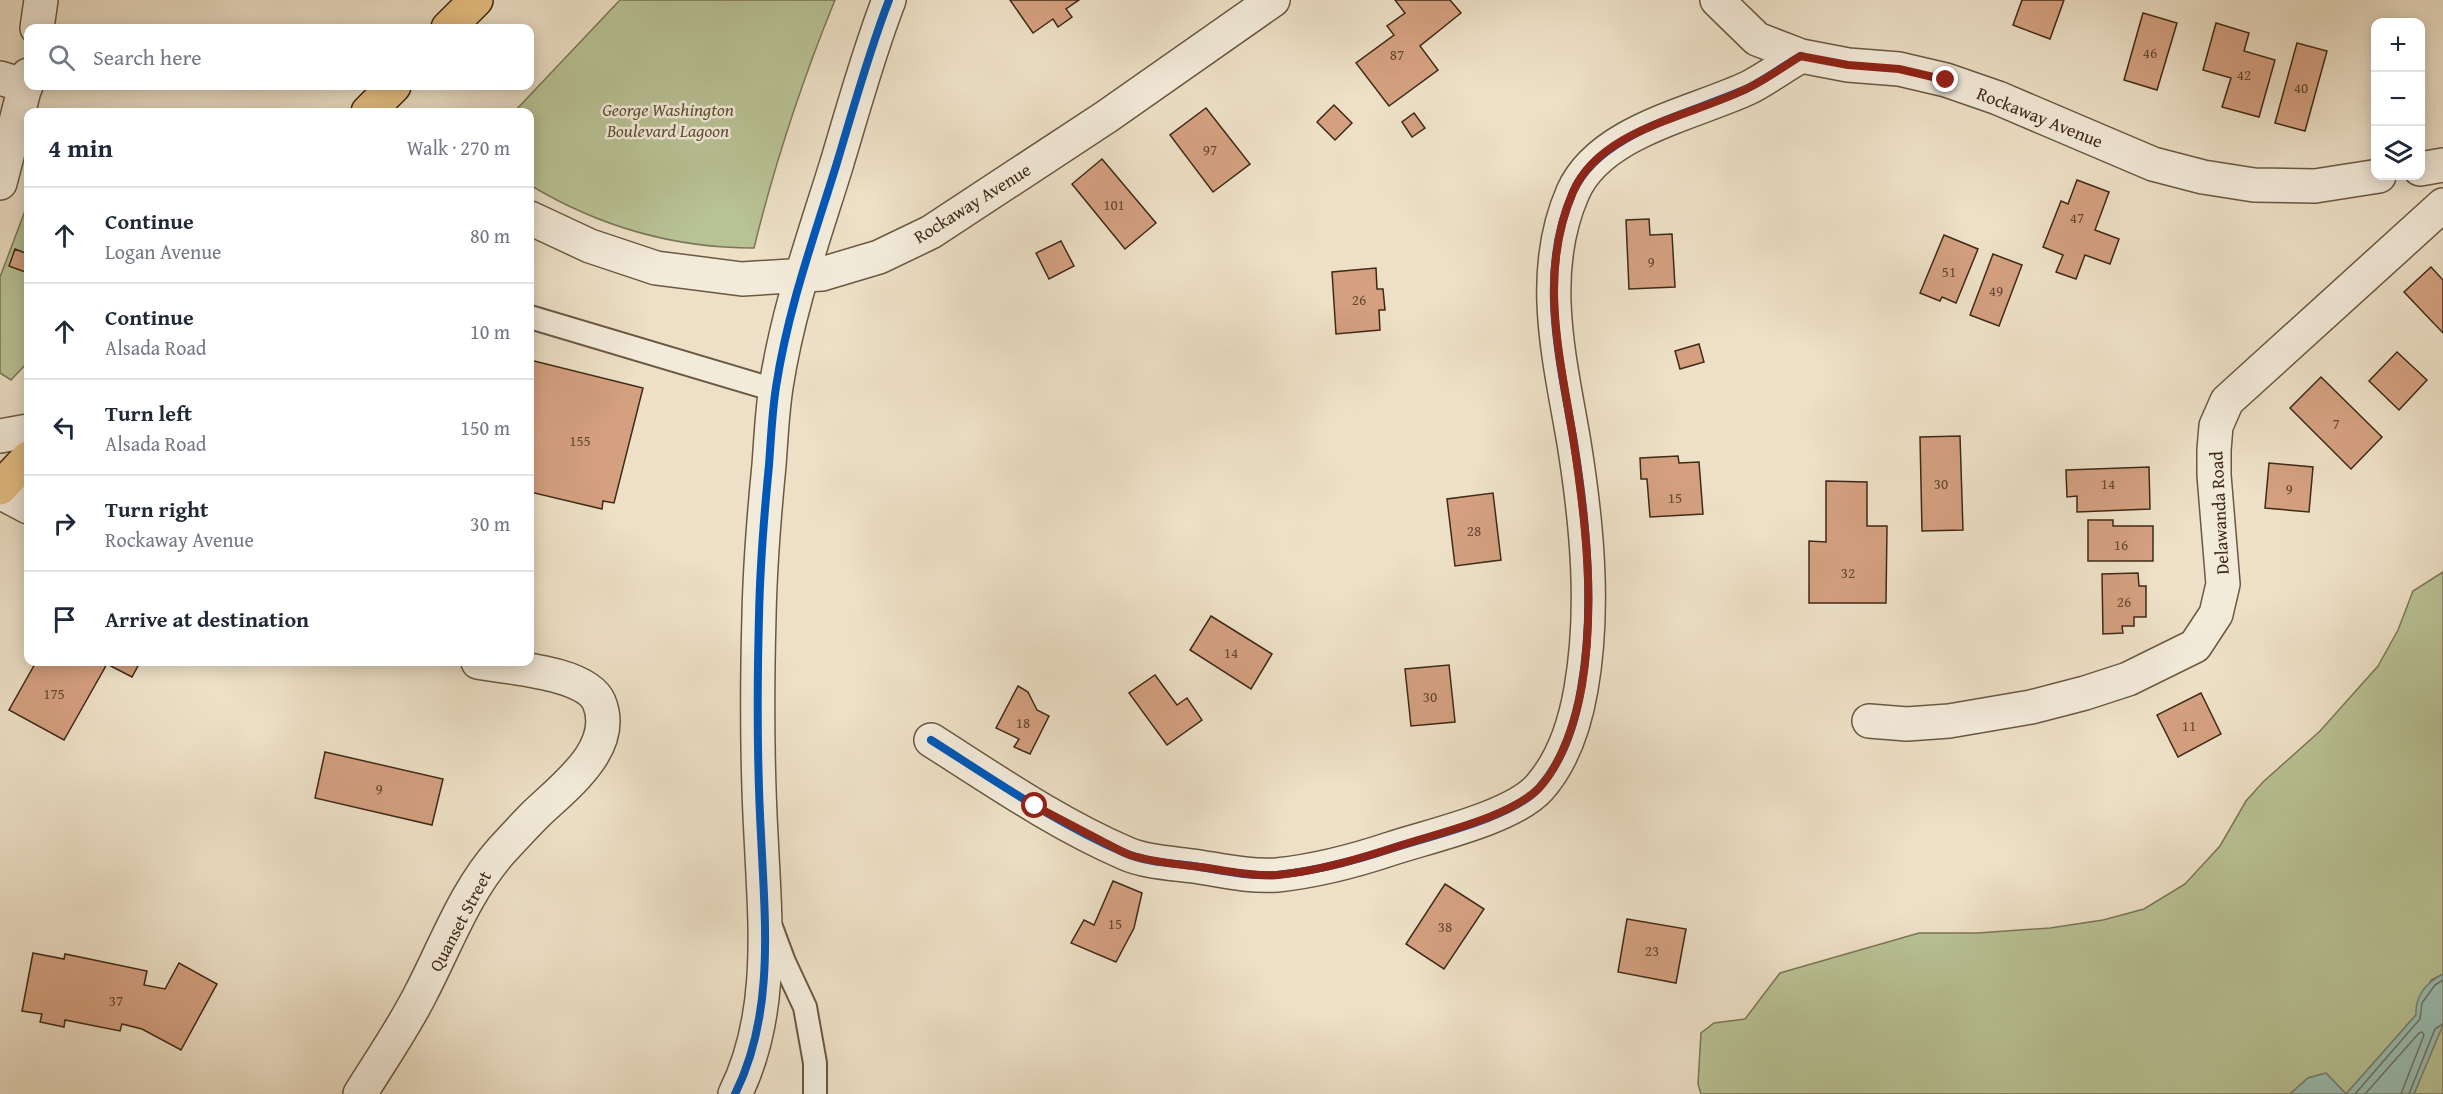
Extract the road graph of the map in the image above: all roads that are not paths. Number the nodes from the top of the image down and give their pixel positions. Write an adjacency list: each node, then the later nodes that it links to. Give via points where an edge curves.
1 (41, 0): 6 (street)
2 (476, 0): 7 (main road)
3 (889, 0): 18 (street)
4 (1272, 0): 18 (street, Rockaway Avenue, via 1106,117 931,232 879,257 822,274)
5 (1717, 0): 8 (street, Rockaway Avenue, via 1757,39)
6 (38, 24)
7 (452, 24)
8 (1800, 56): 14 (street, Rockaway Avenue, via 1899,69 1946,80 2153,164 2203,177 2254,185 2315,186); 28 (street, via 1751,87 1632,135 1597,159 1575,188 1563,221 1553,296 1585,533 1586,661 1576,717 1561,754 1538,789 1511,807 1466,825 1372,855 1275,875 1162,862 1127,854 1035,806)
9 (18, 79): 15 (street)
10 (390, 90): 11 (main road)
11 (372, 108)
12 (2443, 165): 13 (street)
13 (2425, 168)
14 (2371, 177)
15 (0, 183)
16 (2443, 205): 27 (street, Delawanda Road, via 2227,401 2216,426 2214,450 2223,584 2216,614 2195,646 2128,679 2031,707 1949,721)
17 (534, 220): 18 (street, Rockaway Avenue, via 590,246 656,268 742,279)
18 (800, 275): 20 (street)
19 (534, 318): 20 (lane)
20 (775, 390): 29 (street, via 759,615 760,792)
21 (24, 432): 22 (street)
22 (0, 436)
23 (24, 463): 24 (main road)
24 (0, 490): 25 (street)
25 (24, 505)
26 (500, 666): 30 (street, Quanset Street, via 566,678 590,689 602,712 598,741 590,759 488,867 420,995)
27 (1869, 721)
28 (931, 740)
29 (766, 911): 31 (street, via 762,999 754,1047); 32 (lane, via 805,1007 815,1063)
30 (360, 1094)
31 (735, 1094)
32 (815, 1094)

